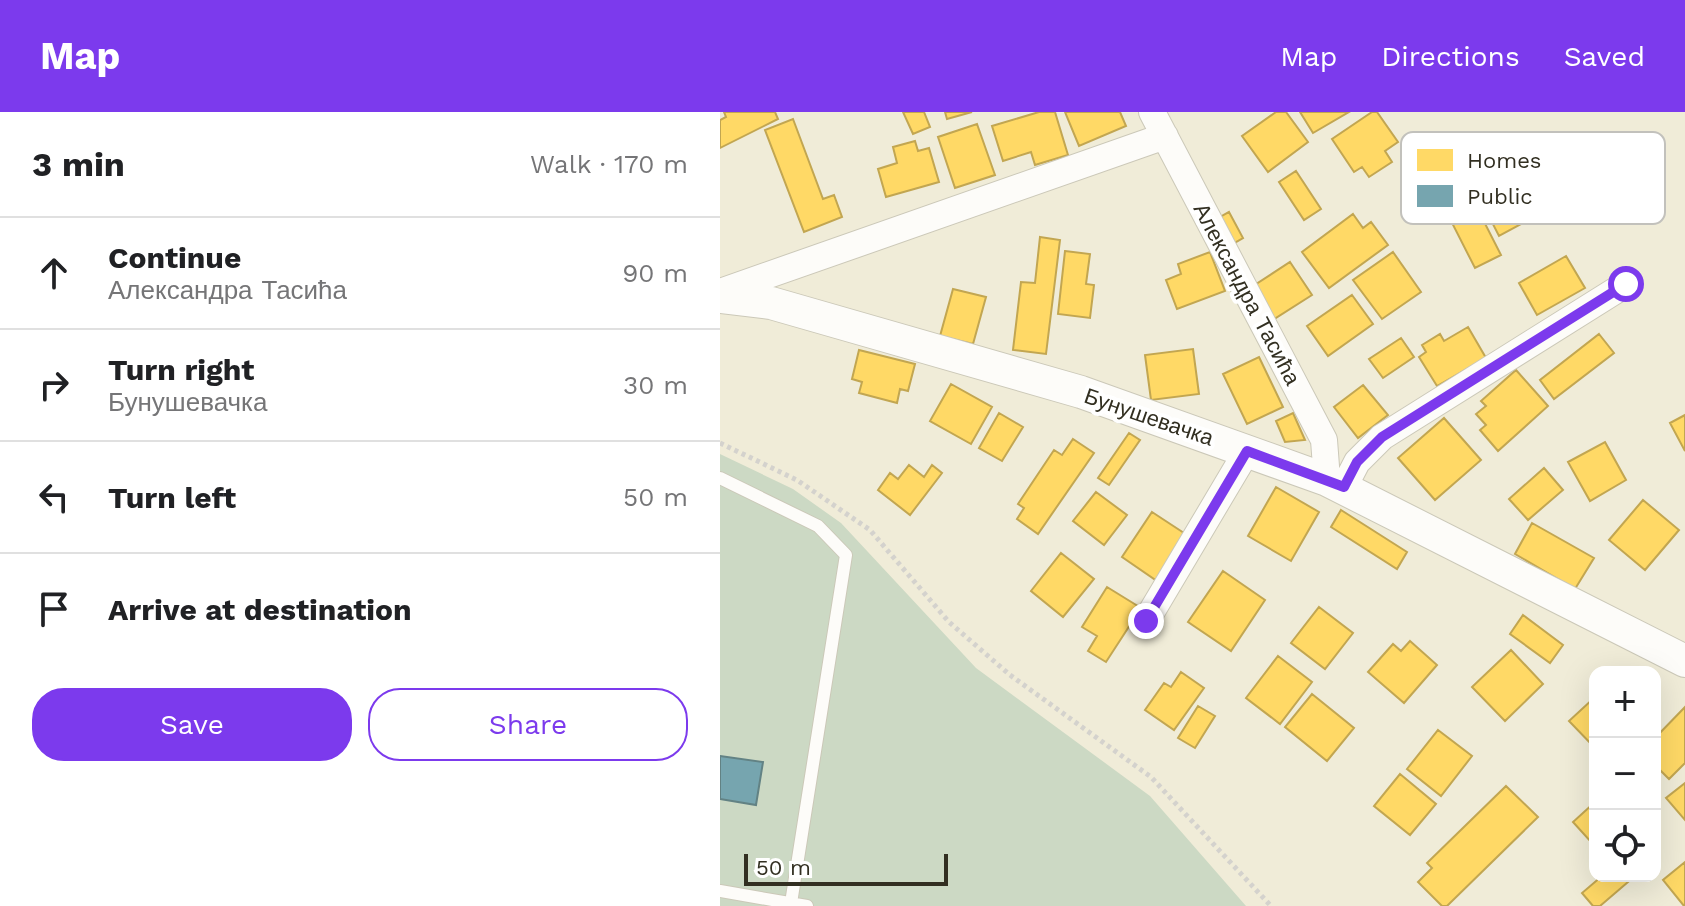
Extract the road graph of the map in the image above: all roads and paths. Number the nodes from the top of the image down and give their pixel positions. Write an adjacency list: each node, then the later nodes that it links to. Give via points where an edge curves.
1 (1152, 112): 2 (street, Александра Тасића)
2 (1165, 136): 4 (street); 8 (street, Александра Тасића, via 1324,440)
3 (1626, 284): 8 (street, via 1382,437)
4 (720, 294): 6 (street, Бунушевачка, via 771,303 1081,392)
5 (720, 443): 14 (path, via 797,480 870,530 949,622 1010,675 1151,777)
6 (1247, 451): 8 (street, Бунушевачка); 9 (street)
7 (720, 478): 12 (lane, via 818,526 846,555)
8 (1336, 483): 10 (street, Бунушевачка)
9 (1146, 621)
10 (1685, 661)
11 (720, 891): 12 (lane)
12 (791, 903): 13 (lane)
13 (807, 906)
14 (1271, 906)

